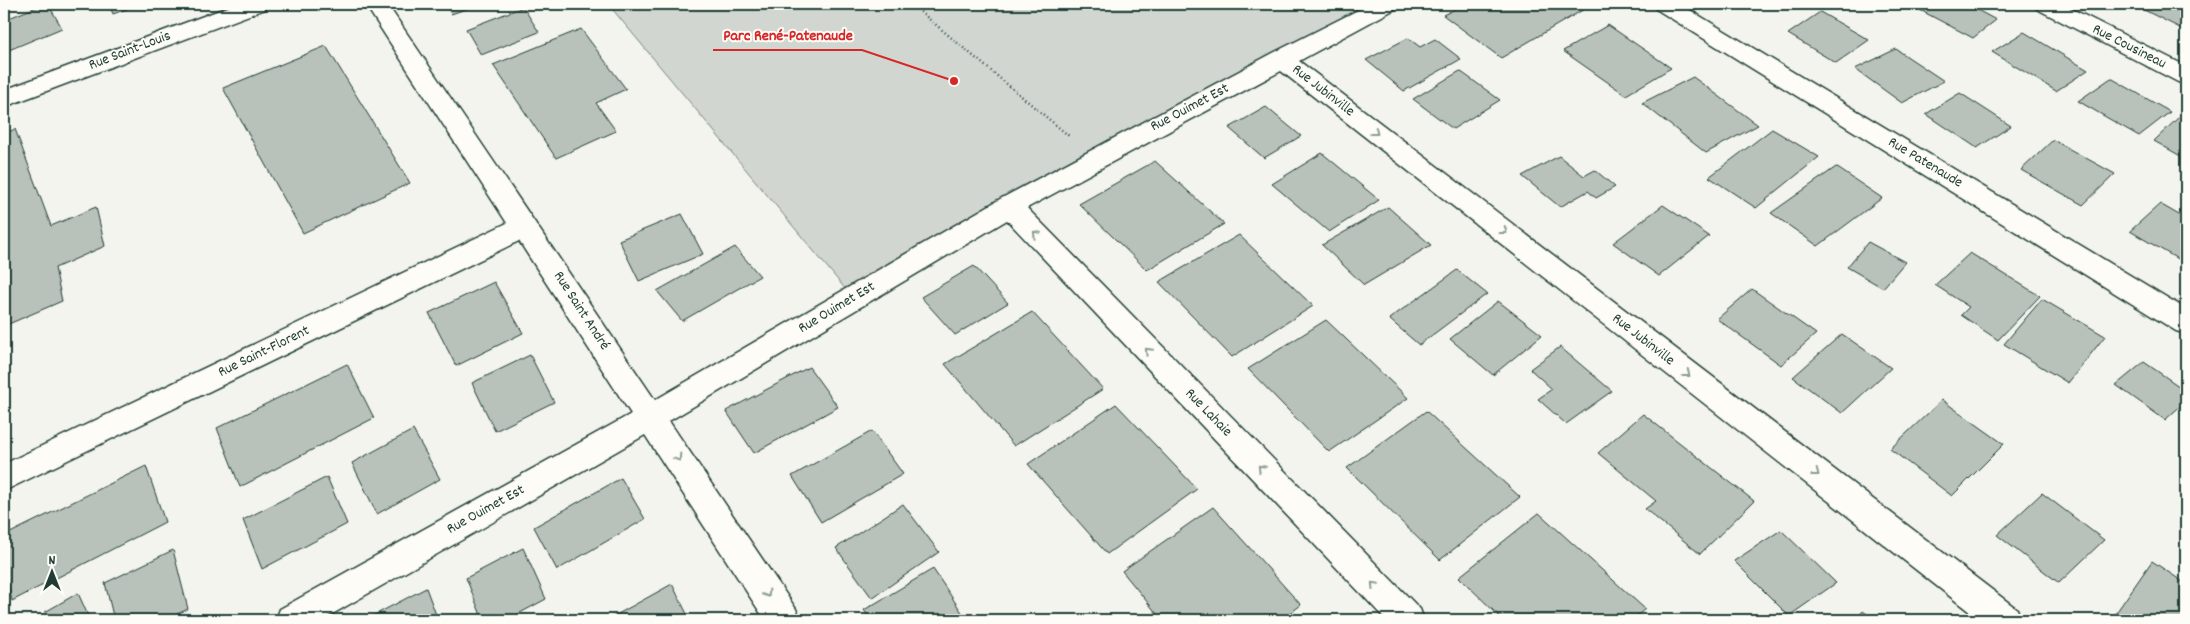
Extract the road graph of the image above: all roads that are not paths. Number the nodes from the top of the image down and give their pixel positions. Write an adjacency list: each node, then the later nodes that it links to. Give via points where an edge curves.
1 (257, 4): 8 (street, Rue Saint-Louis)
2 (376, 4): 10 (street, Rue Saint André)
3 (1388, 4): 6 (street, Rue Ouimet Est)
4 (1664, 4): 11 (street, Rue Patenaude)
5 (2045, 4): 7 (street, Rue Cousineau)
6 (1282, 59): 9 (street, Rue Ouimet Est); 17 (street, Rue Jubinville, one-way to 17)
7 (2186, 76)
8 (4, 99)
9 (1009, 206): 12 (street, Rue Ouimet Est); 16 (street, Rue Lahaie, one-way to 9)
10 (525, 226): 12 (street, Rue Saint André); 13 (street, Rue Saint-Florent)
11 (2186, 323)
12 (651, 418): 14 (street, Rue Ouimet Est); 15 (street, Rue Saint André, one-way to 15)
13 (4, 478)
14 (292, 620)
15 (784, 620)
16 (1408, 620)
17 (2005, 620)

